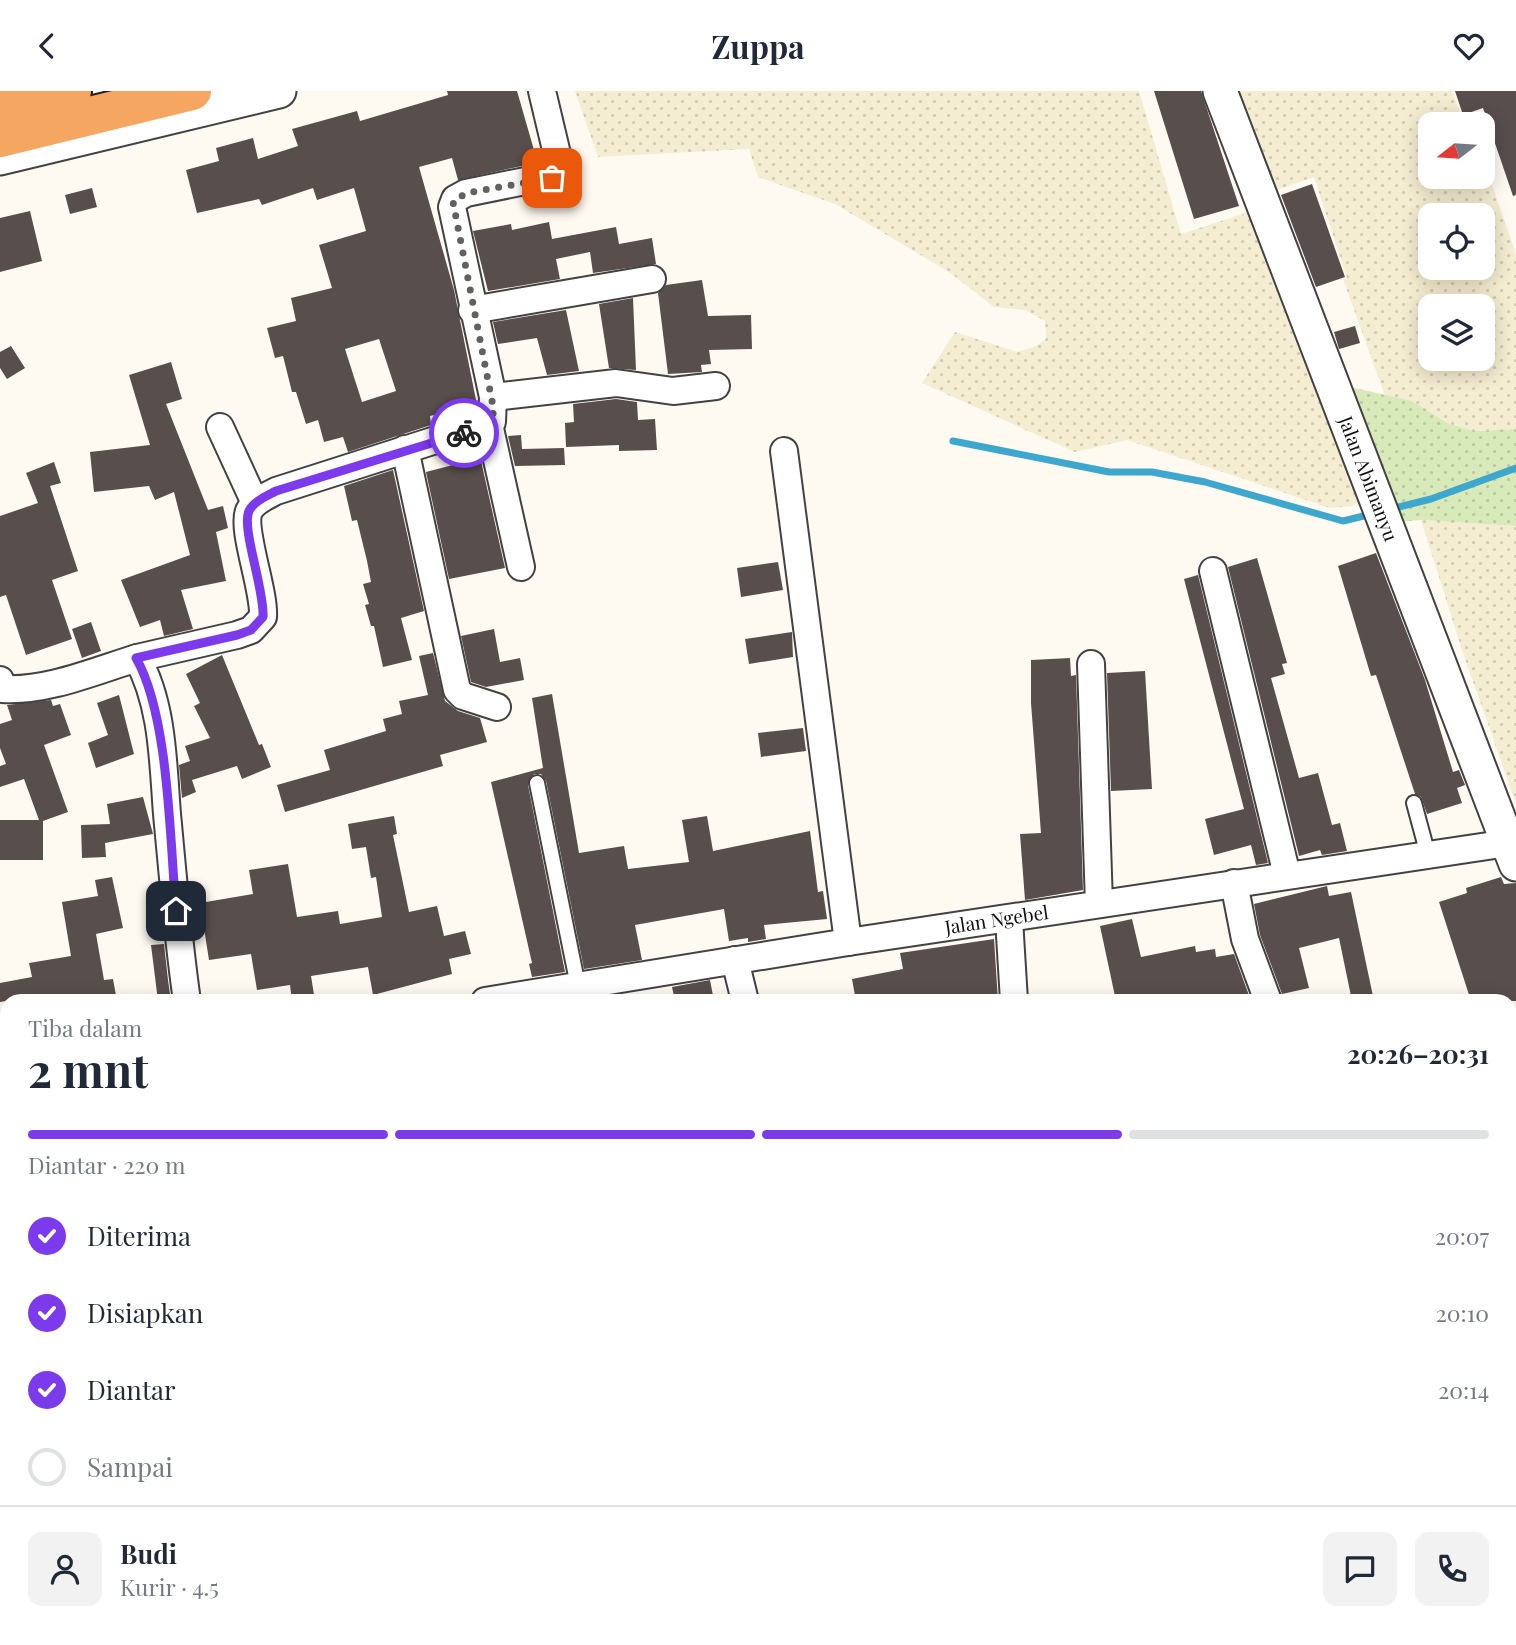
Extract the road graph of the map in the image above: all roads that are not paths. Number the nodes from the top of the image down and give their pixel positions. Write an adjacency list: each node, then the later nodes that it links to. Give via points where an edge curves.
1 (72, 91): 6 (highway)
2 (192, 91): 7 (highway)
3 (279, 91): 8 (street)
4 (542, 91): 10 (street, via 557,154 555,175 466,193 453,202)
5 (1220, 91): 26 (street, Jalan Abimanyu)
6 (0, 110)
7 (0, 138)
8 (0, 158)
9 (652, 279): 10 (street)
10 (472, 310): 12 (street)
11 (716, 386): 12 (street, via 673,391 616,383)
12 (493, 397): 13 (street, via 494,417)
13 (489, 424): 15 (street); 18 (street)
14 (220, 427): 17 (street)
15 (405, 449): 17 (street, via 276,491); 23 (street, via 457,690)
16 (784, 451): 32 (street)
17 (255, 503): 20 (street, via 247,519 263,617 251,630)
18 (521, 567)
19 (1213, 571): 28 (street)
20 (136, 658): 22 (street, via 45,684); 35 (street, via 146,674 161,739)
21 (1091, 664): 30 (street)
22 (1, 686)
23 (497, 707)
24 (537, 783): 34 (lane)
25 (1414, 803): 27 (lane)
26 (1512, 853): 27 (street, Jalan Ngebel)
27 (1428, 855): 28 (street, Jalan Ngebel)
28 (1287, 875): 29 (street, Jalan Ngebel)
29 (1234, 883): 30 (street, Jalan Ngebel); 38 (street, via 1245,939)
30 (1099, 904): 31 (street, Jalan Ngebel)
31 (1009, 919): 32 (street, Jalan Ngebel); 37 (street)
32 (848, 942): 33 (street, Jalan Ngebel)
33 (735, 960): 34 (street, Jalan Ngebel); 36 (street)
34 (562, 993)
35 (186, 994)
36 (743, 994)
37 (1014, 994)
38 (1265, 994)

